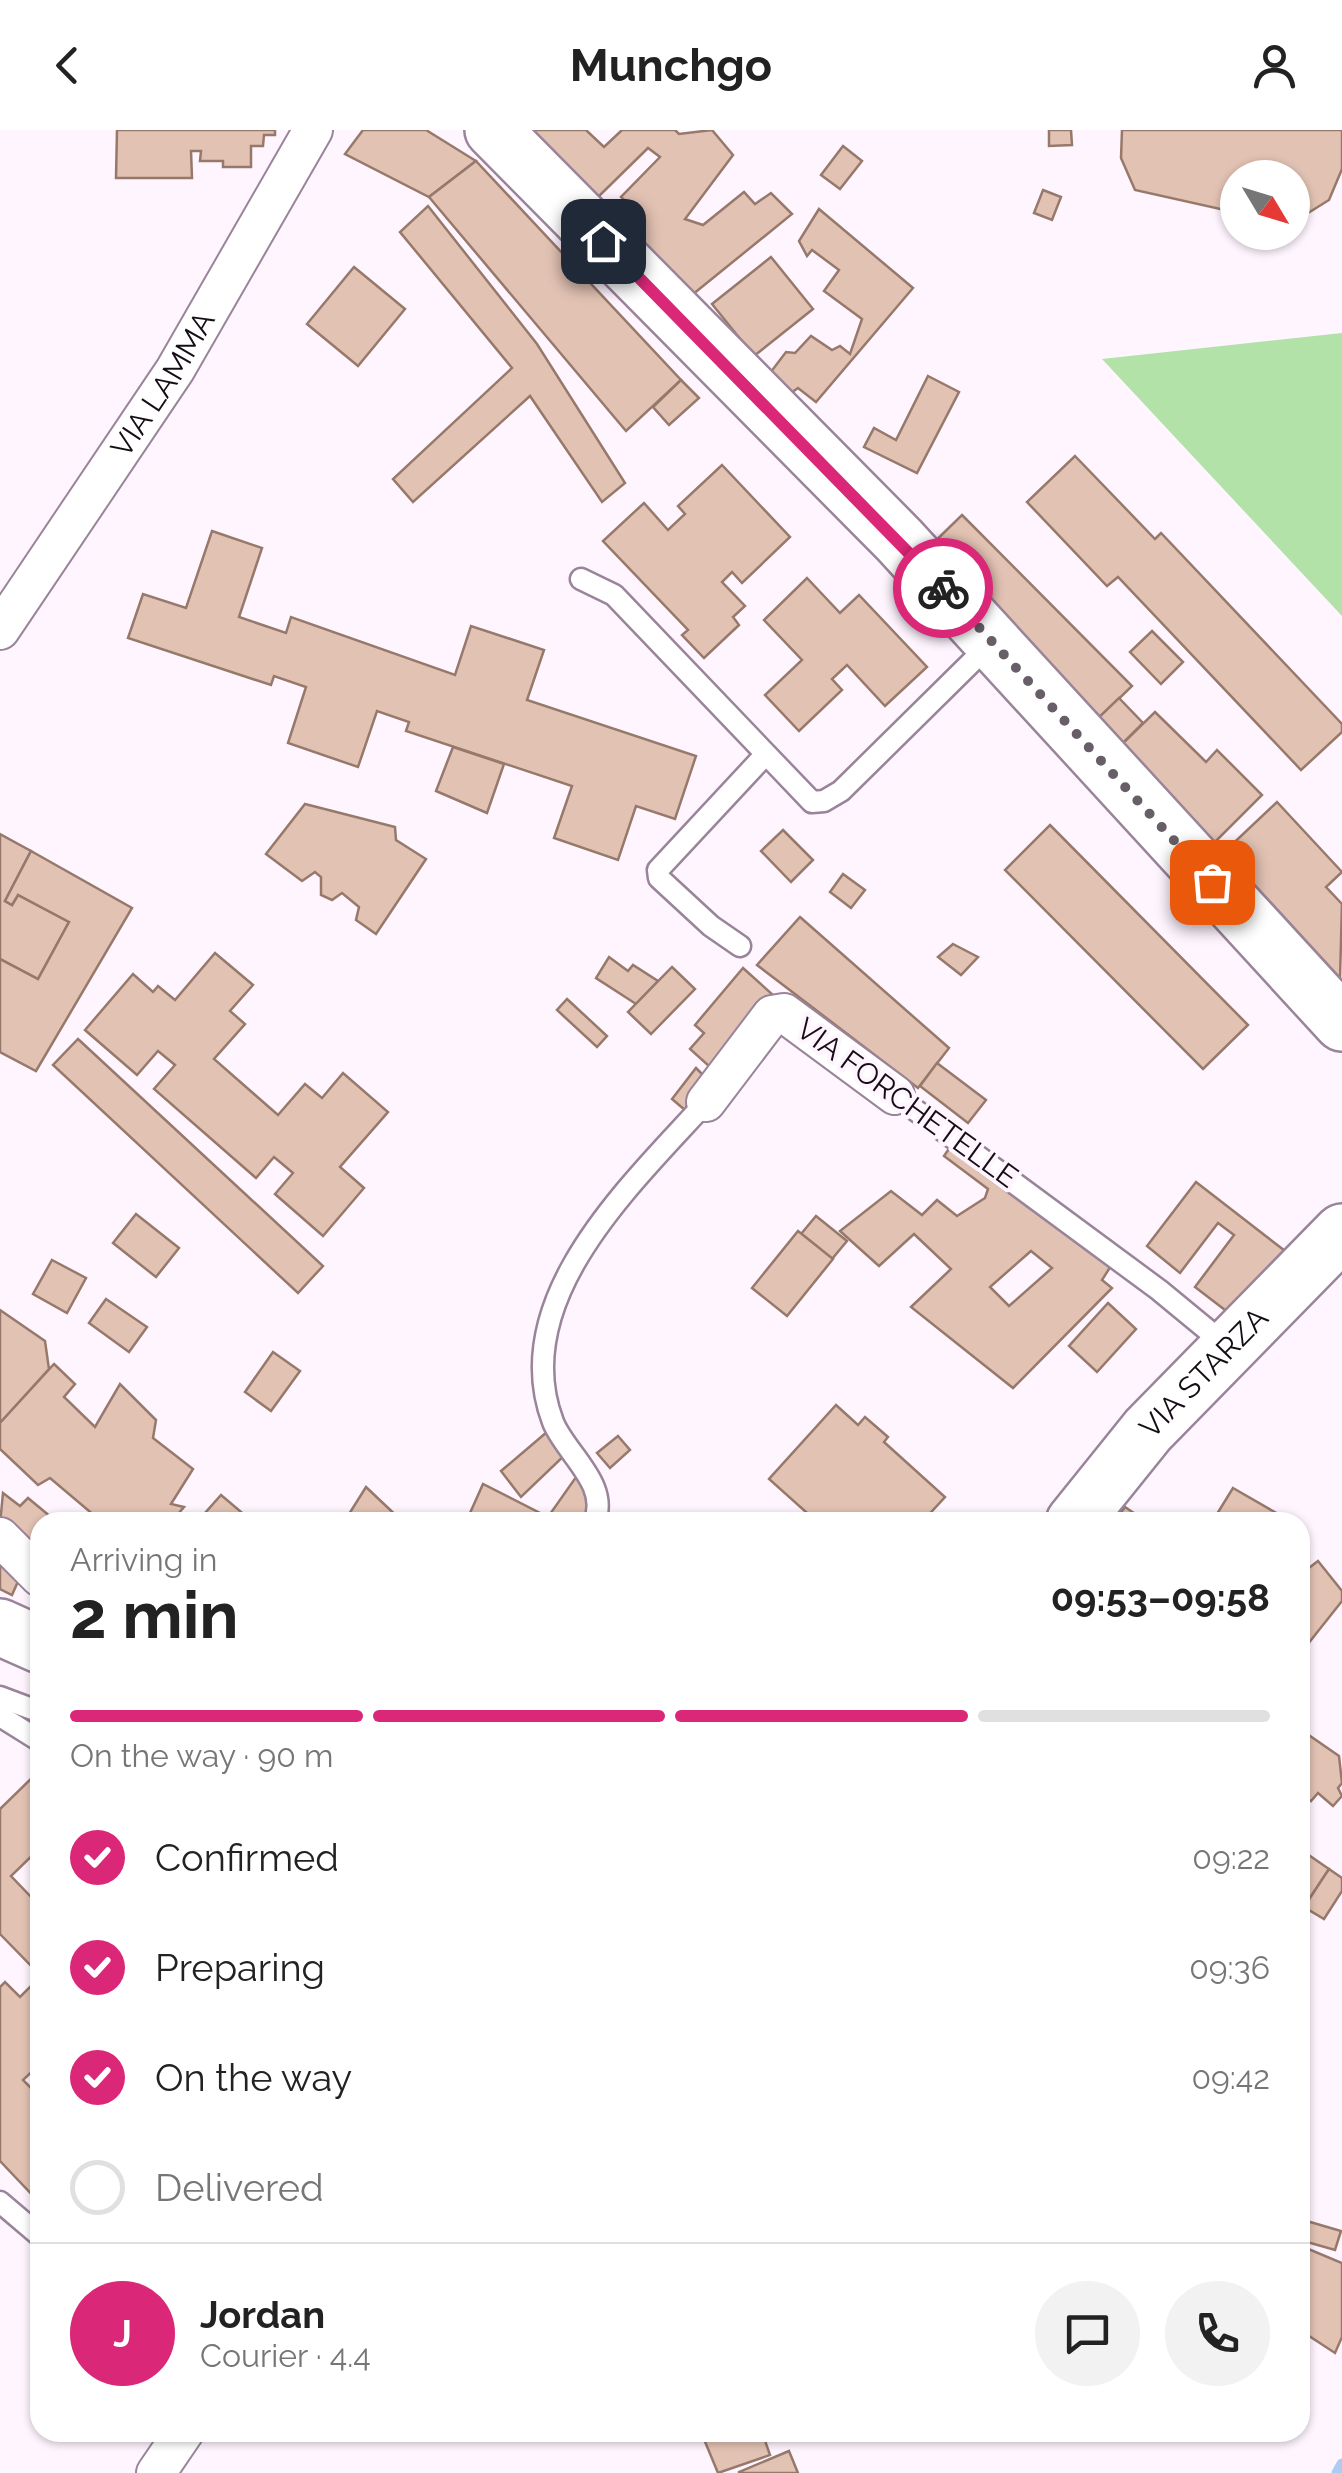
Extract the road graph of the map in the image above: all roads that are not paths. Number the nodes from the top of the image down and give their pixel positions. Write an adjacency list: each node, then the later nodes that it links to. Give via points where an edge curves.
1 (313, 130): 4 (street, VIA LAMMA, via 175,370)
2 (492, 130): 5 (street)
3 (581, 579): 6 (lane, via 614,595)
4 (0, 630)
5 (992, 641): 6 (lane, via 824,801 802,795); 8 (street)
6 (765, 755): 7 (lane, via 658,870 659,878)
7 (740, 946)
8 (1342, 1023)
9 (895, 1095): 10 (street, VIA FORCHETELLE, via 784,1013 772,1014); 12 (lane, VIA FORCHETELLE)
10 (706, 1102): 13 (lane, VIA FORCHETELLE, via 603,1215 559,1292 544,1338 550,1413 594,1487)
11 (1342, 1232): 12 (street, VIA STARZA)
12 (1228, 1348): 14 (street, VIA STARZA, via 1148,1430)
13 (599, 1512)
14 (1082, 1512)
15 (0, 1537): 16 (street)
16 (30, 1567)
17 (0, 1627): 18 (street)
18 (30, 1640)
19 (0, 1698): 20 (lane)
20 (30, 1708)
21 (0, 1716): 22 (lane)
22 (30, 1735)
23 (0, 2202): 24 (lane)
24 (30, 2228)
25 (177, 2442): 26 (street)
26 (156, 2473)

